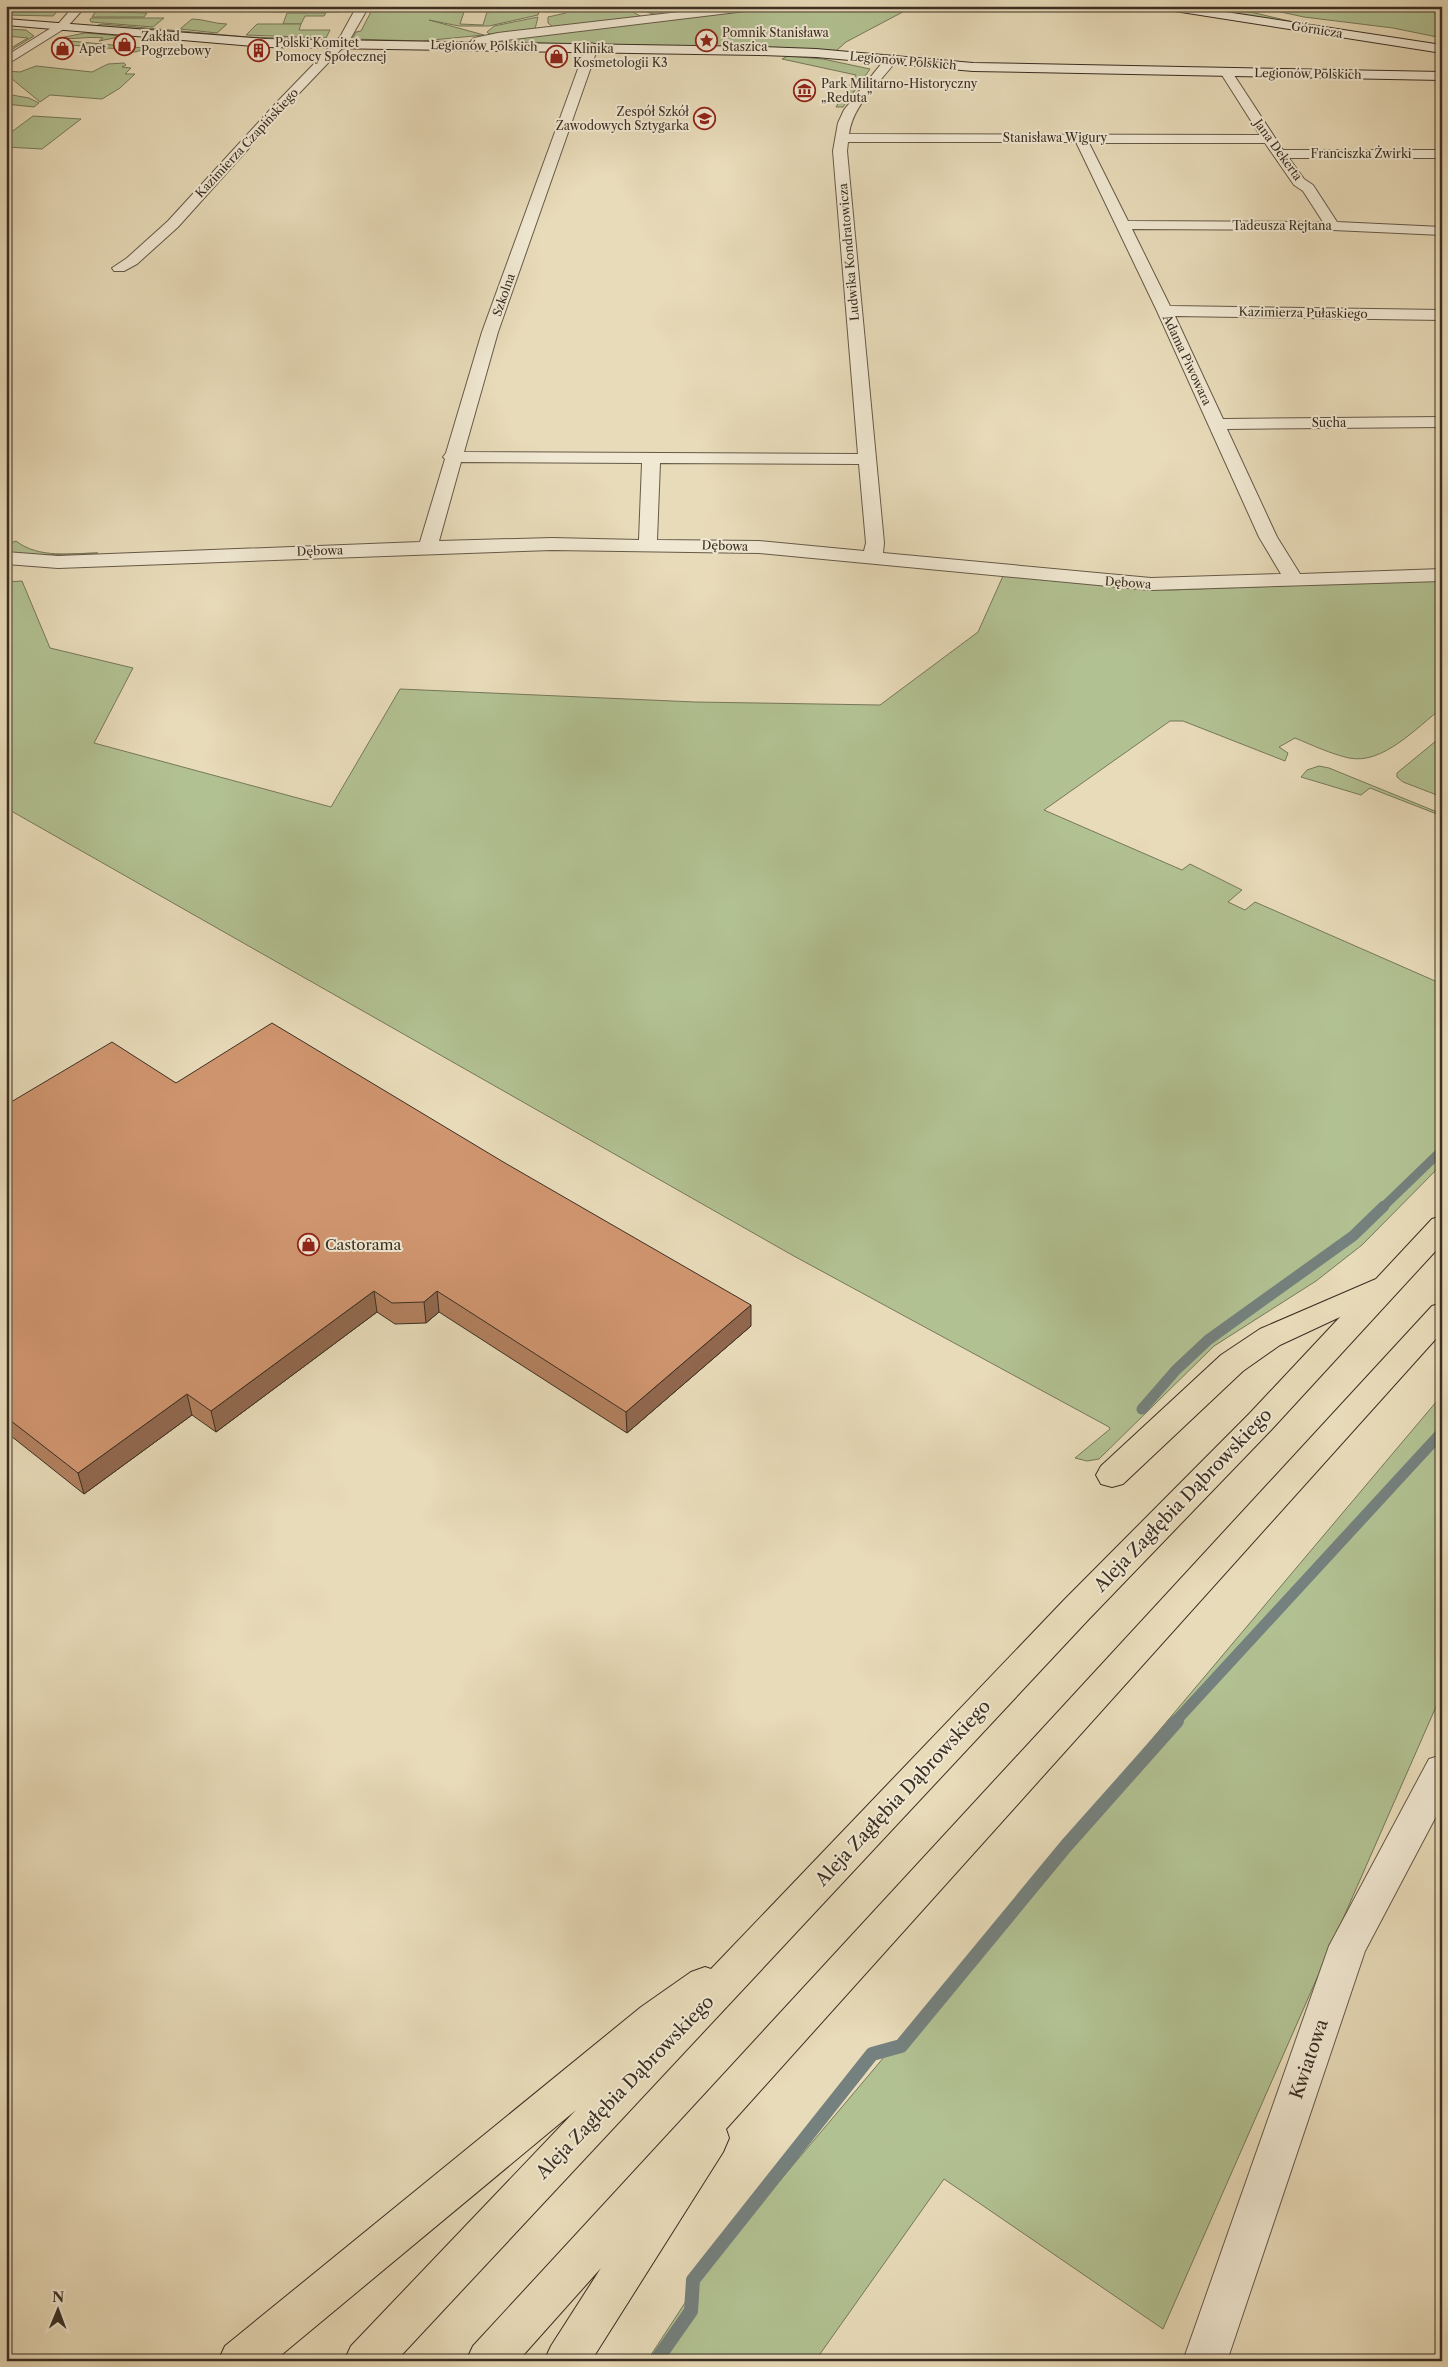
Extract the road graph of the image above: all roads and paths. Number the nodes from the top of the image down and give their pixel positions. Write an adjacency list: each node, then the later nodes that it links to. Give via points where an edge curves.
1 (81, 6): 9 (street)
2 (363, 6): 11 (street, Kazimierza Czapińskiego)
3 (703, 6): 7 (street)
4 (762, 6): 7 (street)
5 (1162, 6): 14 (street, Górnicza)
6 (1234, 6): 10 (street, Górnicza, via 1297,21)
7 (689, 15): 12 (street, via 498,37 478,41)
8 (6, 22): 9 (street, Legionów Polskich)
9 (61, 26): 11 (street, Legionów Polskich, via 247,42); 15 (street)
10 (1442, 42)
11 (339, 44): 12 (street, Legionów Polskich); 27 (street, Kazimierza Czapińskiego, via 173,224 132,261)
12 (473, 46): 13 (street, Legionów Polskich)
13 (592, 47): 16 (street, Legionów Polskich, via 795,52); 32 (street, Szkolna, via 490,332)
14 (1442, 49)
15 (6, 61)
16 (890, 61): 17 (street, Legionów Polskich, via 987,68); 19 (street, Ludwika Kondratowicza, via 850,110)
17 (1226, 72): 18 (street, Legionów Polskich); 21 (street, Jana Dekerta)
18 (1442, 76)
19 (841, 138): 20 (street, Stanisława Wigury); 34 (street, Ludwika Kondratowicza)
20 (1080, 138): 21 (street, Stanisława Wigury); 24 (street, Adama Piwowara)
21 (1269, 138): 22 (street, Jana Dekerta)
22 (1280, 154): 23 (street, Franciszka Żwirki); 25 (street, Jana Dekerta)
23 (1442, 154)
24 (1122, 225): 25 (street, Tadeusza Rejtana); 28 (street, Adama Piwowara)
25 (1333, 226): 26 (street, Tadeusza Rejtana)
26 (1442, 231)
27 (119, 268)
28 (1164, 311): 29 (street, Kazimierza Pułaskiego); 31 (street, Adama Piwowara)
29 (1442, 315)
30 (1442, 422): 31 (street, Sucha)
31 (1217, 424): 42 (street, Adama Piwowara, via 1268,537)
32 (452, 457): 33 (street); 36 (street, Szkolna)
33 (651, 458): 34 (street); 35 (street)
34 (867, 459): 38 (street, Ludwika Kondratowicza, via 875,543)
35 (648, 544): 36 (street, Dębowa); 38 (street, Dębowa, via 759,547)
36 (428, 546): 39 (street, Dębowa)
37 (6, 558): 39 (street, Dębowa)
38 (873, 558): 42 (street, Dębowa, via 1132,584)
39 (58, 562): 40 (street)
40 (6, 565)
41 (1442, 575): 42 (street, Dębowa)
42 (1295, 581)
43 (1442, 1226): 44 (main road, Aleja Zagłębia Dąbrowskiego)
44 (1389, 1283): 46 (main road, via 1270,1337 1232,1362); 48 (main road, Aleja Zagłębia Dąbrowskiego)
45 (1442, 1313): 49 (main road)
46 (1112, 1475)
47 (1442, 1770): 54 (street, Kwiatowa, via 1348,1946)
48 (750, 1955): 50 (main road, via 655,2020); 51 (main road, Aleja Zagłębia Dąbrowskiego)
49 (752, 2071): 52 (main road); 53 (main road)
50 (240, 2361)
51 (366, 2361)
52 (488, 2361)
53 (566, 2361)
54 (1205, 2361)

